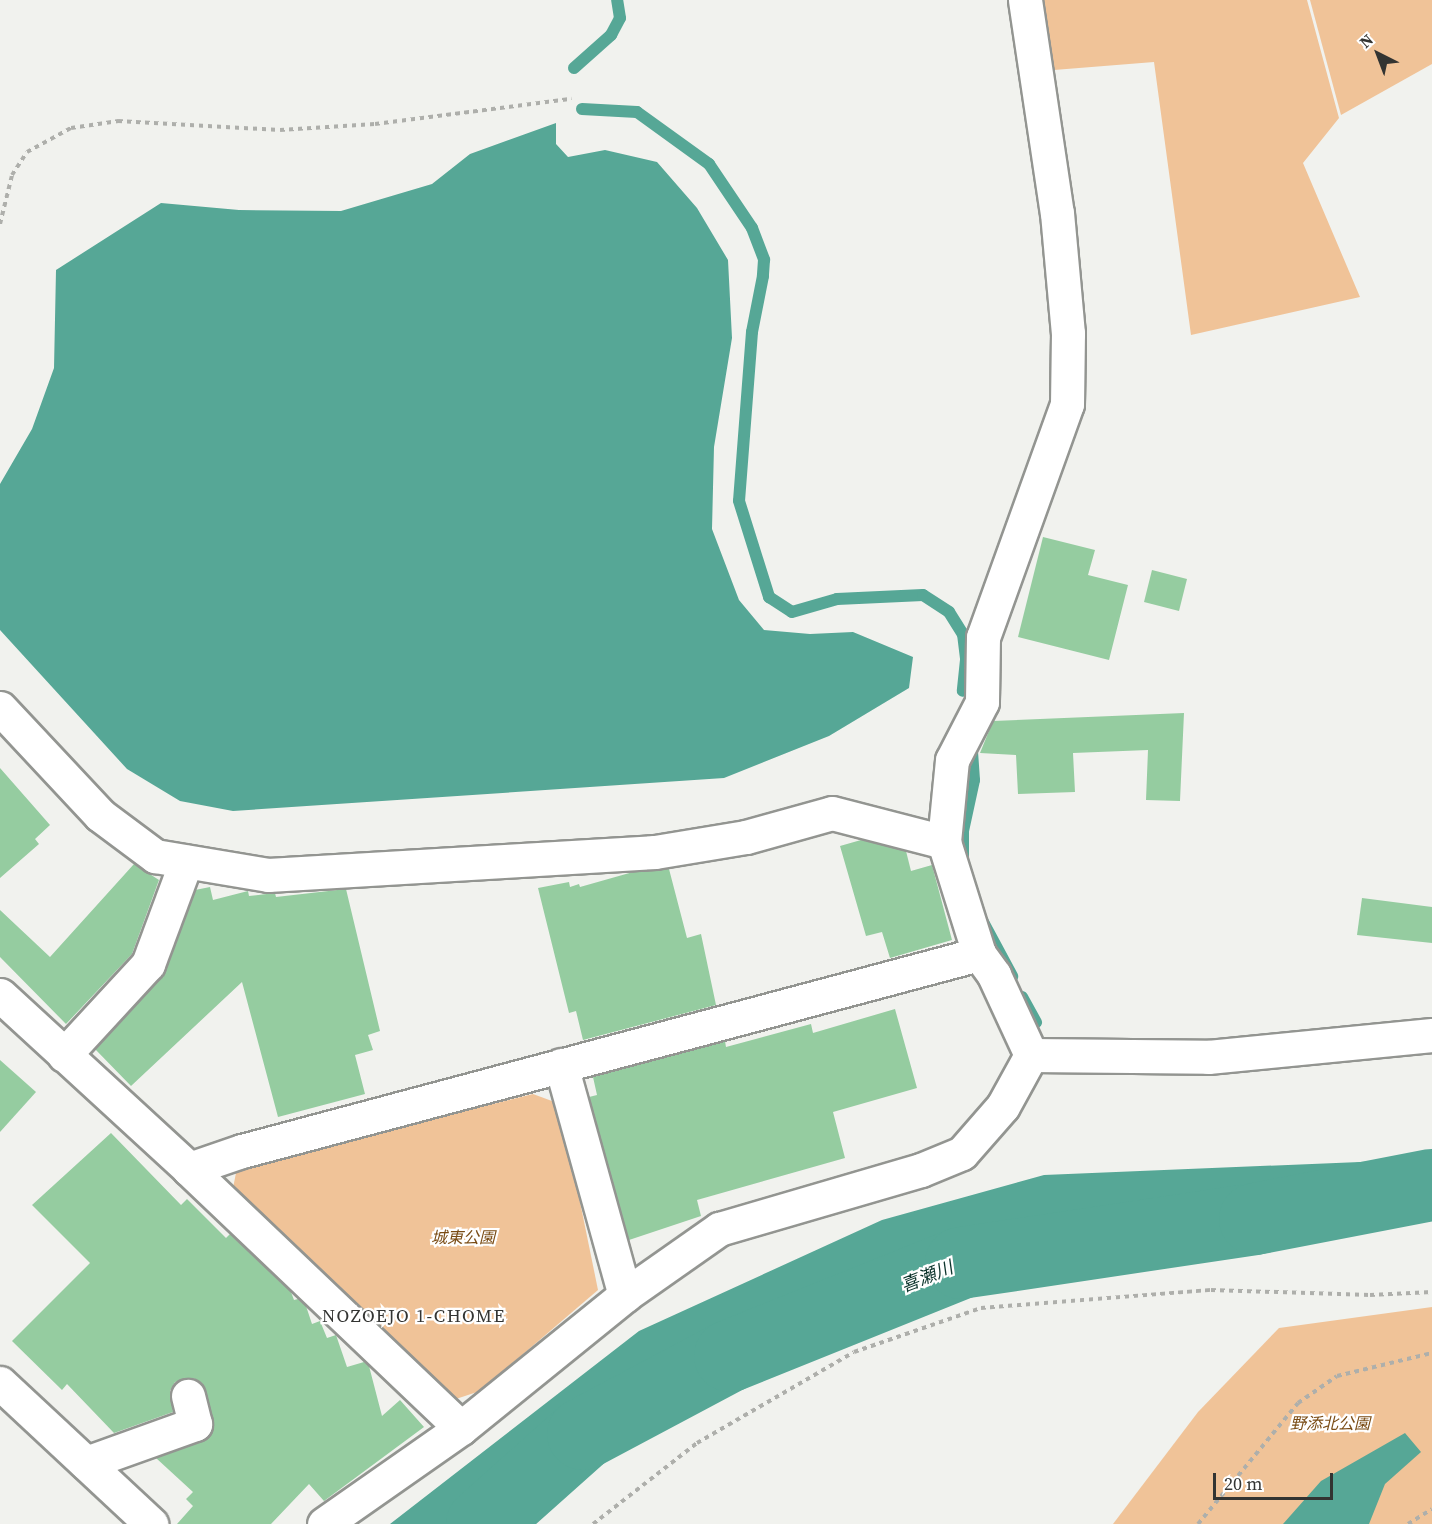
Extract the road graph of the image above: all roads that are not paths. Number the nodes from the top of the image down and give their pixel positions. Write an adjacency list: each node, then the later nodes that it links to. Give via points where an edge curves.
1 (1025, 0): 3 (street, via 1057,213 1068,333 1067,404 983,637 982,702 952,760)
2 (5, 723): 4 (street, via 100,815 155,856)
3 (944, 842): 4 (street, via 832,813 746,837 655,852 268,875); 5 (street)
4 (186, 862): 8 (street, via 148,964)
5 (979, 954): 9 (street, via 994,975); 10 (street)
6 (0, 995): 8 (street)
7 (1432, 1035): 9 (street, via 1208,1057)
8 (64, 1055): 11 (street)
9 (1030, 1055): 12 (street, via 1003,1106 962,1153 921,1170 719,1229)
10 (561, 1065): 11 (street); 12 (street)
11 (189, 1169): 15 (street)
12 (624, 1295): 15 (street)
13 (0, 1383): 16 (street)
14 (189, 1396): 16 (street, via 195,1424)
15 (461, 1428): 18 (street)
16 (86, 1463): 17 (street)
17 (152, 1524)
18 (324, 1524)

